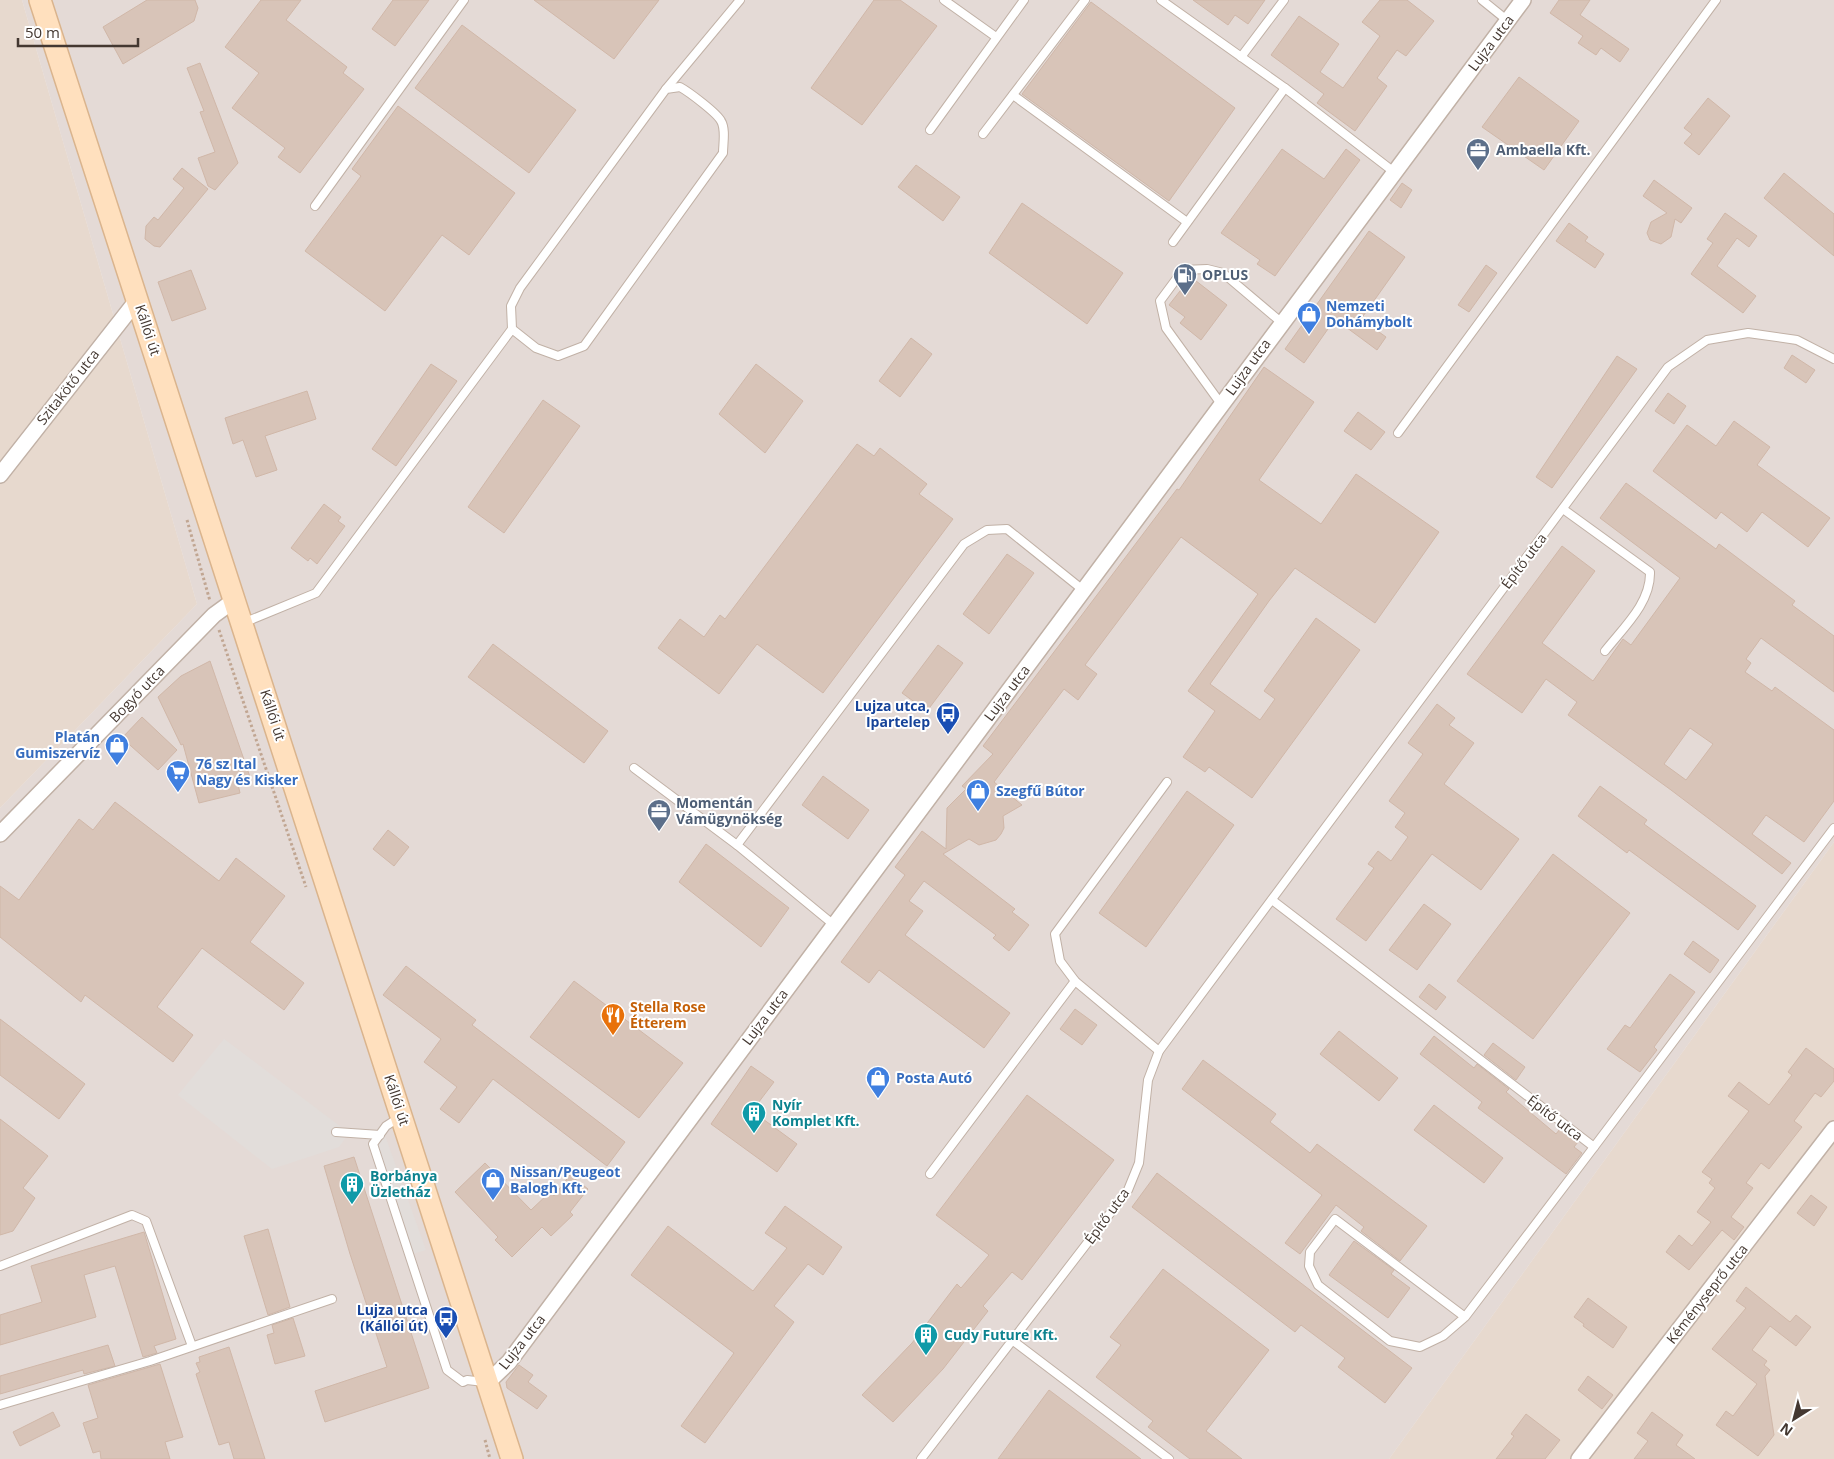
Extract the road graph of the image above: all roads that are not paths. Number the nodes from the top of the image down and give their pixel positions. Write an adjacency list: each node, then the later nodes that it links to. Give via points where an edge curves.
1 (40, 0): 24 (main road, Kállói út)
2 (464, 0): 21 (lane)
3 (740, 0): 16 (lane)
4 (944, 0): 13 (lane)
5 (1024, 0): 13 (lane)
6 (1085, 0): 17 (lane)
7 (1161, 0): 14 (lane)
8 (1284, 0): 14 (lane)
9 (1482, 0): 12 (lane)
10 (1523, 0): 12 (street, Lujza utca)
11 (1716, 0): 29 (lane)
12 (1508, 21): 20 (street, Lujza utca)
13 (996, 37): 18 (lane)
14 (1242, 57): 15 (lane)
15 (1285, 88): 20 (lane); 22 (lane)
16 (666, 89): 26 (lane, via 520,288 511,306); 26 (lane, via 680,87 721,120 724,136 722,153 584,346 558,356 536,348)
17 (1014, 95): 19 (lane); 22 (lane)
18 (930, 130)
19 (983, 134)
20 (1394, 172): 25 (street, Lujza utca)
21 (315, 206)
22 (1187, 222): 23 (lane)
23 (1173, 242)
24 (138, 299): 30 (street, Szitakötő utca); 33 (main road, Kállói út)
25 (1281, 322): 28 (street, Lujza utca); 28 (lane, via 1223,273 1206,269 1183,270 1160,301 1166,328)
26 (512, 330): 34 (lane, via 316,593)
27 (1834, 359): 31 (lane, Építő utca, via 1797,340 1748,334 1707,340 1668,367)
28 (1222, 404): 32 (street, Lujza utca)
29 (1398, 433)
30 (0, 475)
31 (1562, 509): 35 (lane, via 1650,572 1645,598); 41 (lane, Építő utca)
32 (1084, 590): 40 (lane, via 1007,529 987,530 964,544); 42 (street, Lujza utca)
33 (236, 599): 34 (main road, Kállói út); 39 (street, Bogyó utca, via 214,615)
34 (243, 623): 45 (main road, Kállói út)
35 (1605, 651)
36 (634, 768): 40 (lane)
37 (1167, 782): 43 (lane, via 1055,934 1060,961)
38 (1834, 828): 49 (lane, Építő utca)
39 (0, 834)
40 (736, 845): 42 (lane)
41 (1272, 900): 44 (lane, Építő utca); 49 (lane, Építő utca)
42 (834, 925): 56 (street, Lujza utca, via 509,1362)
43 (1075, 981): 44 (lane); 50 (lane)
44 (1159, 1051): 54 (lane, Építő utca, via 1148,1080 1139,1163 1128,1190)
45 (402, 1116): 48 (lane); 56 (main road, Kállói út)
46 (1834, 1129): 61 (street, Kéményseprő utca)
47 (336, 1132): 48 (lane)
48 (380, 1134): 56 (lane, via 373,1144 447,1370 463,1382)
49 (1594, 1147): 53 (lane)
50 (930, 1174)
51 (0, 1266): 55 (lane, via 132,1215 146,1222)
52 (332, 1299): 55 (lane)
53 (1465, 1316): 53 (lane, via 1443,1336 1420,1347 1390,1341 1318,1285 1309,1266 1310,1252 1335,1219)
54 (1012, 1340): 59 (lane, Építő utca); 60 (lane)
55 (192, 1346): 57 (lane)
56 (488, 1382): 58 (main road, Kállói út)
57 (0, 1405)
58 (512, 1459)
59 (921, 1459)
60 (1169, 1459)
61 (1579, 1459)

